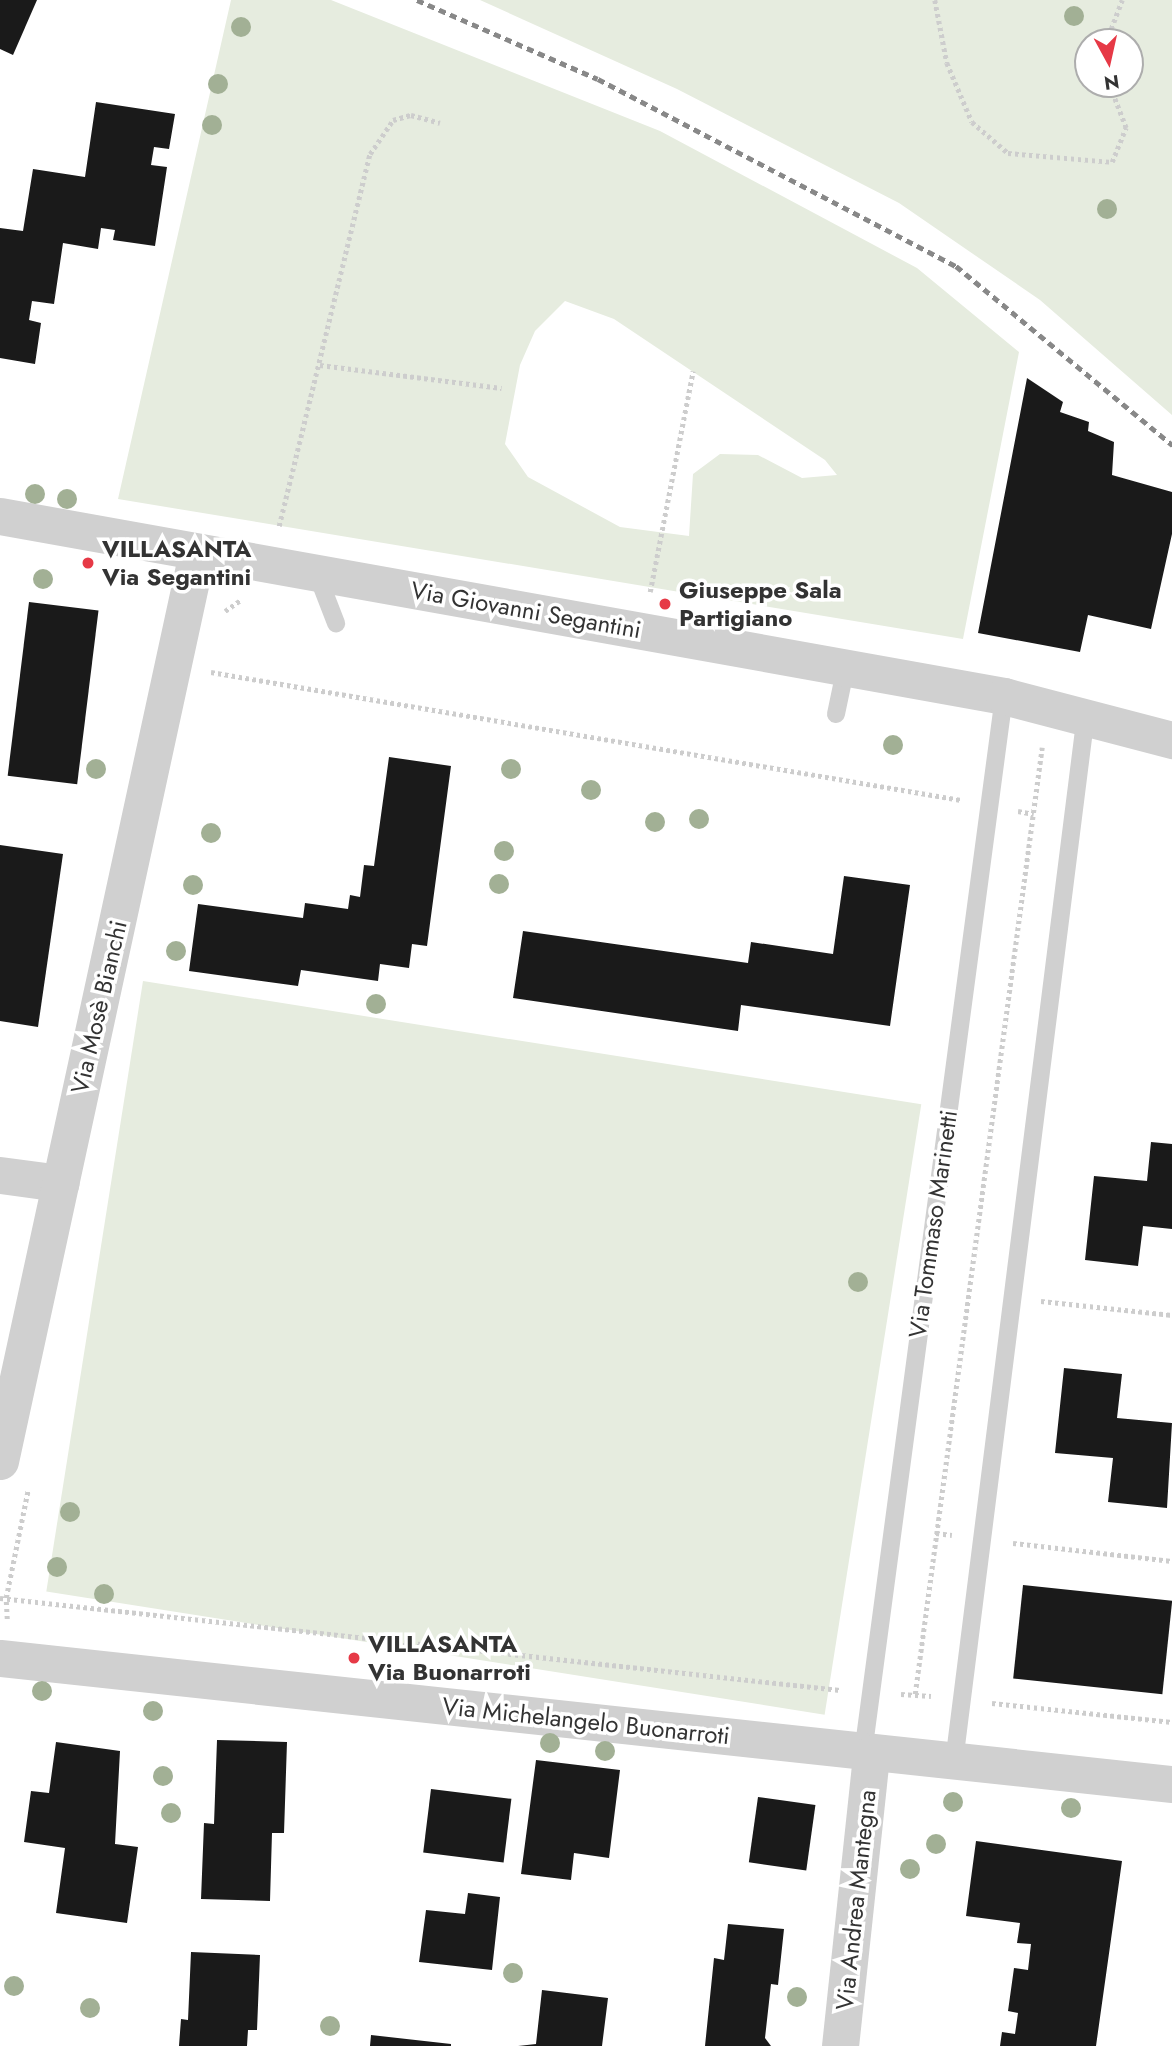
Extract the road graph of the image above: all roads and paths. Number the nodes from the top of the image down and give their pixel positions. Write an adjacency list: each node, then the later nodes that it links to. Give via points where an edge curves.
1 (935, 0): 4 (path, via 947,64 972,122 1008,153 1112,162 1126,128)
2 (1122, 0): 3 (path)
3 (1111, 28)
4 (1114, 98)
5 (440, 124): 6 (path, via 411,116 393,120 370,155)
6 (320, 365): 8 (path); 11 (path)
7 (693, 371): 14 (path)
8 (502, 388)
9 (0, 516): 10 (street, Via Giovanni Segantini)
10 (197, 553): 11 (street, Via Giovanni Segantini); 15 (street, Via Mosè Bianchi)
11 (268, 565): 12 (street, Via Giovanni Segantini)
12 (317, 573): 13 (lane); 14 (street, Via Giovanni Segantini)
13 (336, 623)
14 (643, 631): 16 (street, Via Giovanni Segantini)
15 (175, 666): 22 (path); 25 (street, Via Mosè Bianchi)
16 (846, 666): 17 (street, Via Giovanni Segantini); 19 (lane)
17 (1004, 696): 18 (street, Via Giovanni Segantini); 22 (lane, Via Tommaso Marinetti)
18 (1047, 705): 20 (street, Via Giovanni Segantini); 23 (path)
19 (836, 714)
20 (1086, 714): 21 (street, Via Giovanni Segantini); 27 (lane)
21 (1172, 740)
22 (989, 804): 23 (path); 35 (lane, Via Tommaso Marinetti)
23 (1034, 814): 26 (path)
24 (0, 1175): 25 (street)
25 (60, 1183): 29 (street, Via Mosè Bianchi)
26 (969, 1292): 27 (path); 30 (path)
27 (1012, 1297): 28 (path); 31 (lane)
28 (1172, 1315)
29 (0, 1461)
30 (936, 1533): 31 (path); 36 (path)
31 (981, 1540): 32 (path); 37 (lane)
32 (1172, 1561)
33 (0, 1598): 35 (path)
34 (0, 1658): 39 (street, Via Michelangelo Buonarroti)
35 (870, 1693): 36 (path); 39 (lane, Via Tommaso Marinetti)
36 (915, 1694): 37 (path)
37 (961, 1700): 38 (path); 40 (lane)
38 (1172, 1722)
39 (867, 1753): 40 (street, Via Michelangelo Buonarroti); 42 (street, Via Andrea Mantegna)
40 (954, 1762): 41 (street, Via Michelangelo Buonarroti)
41 (1172, 1784)
42 (839, 2046)

